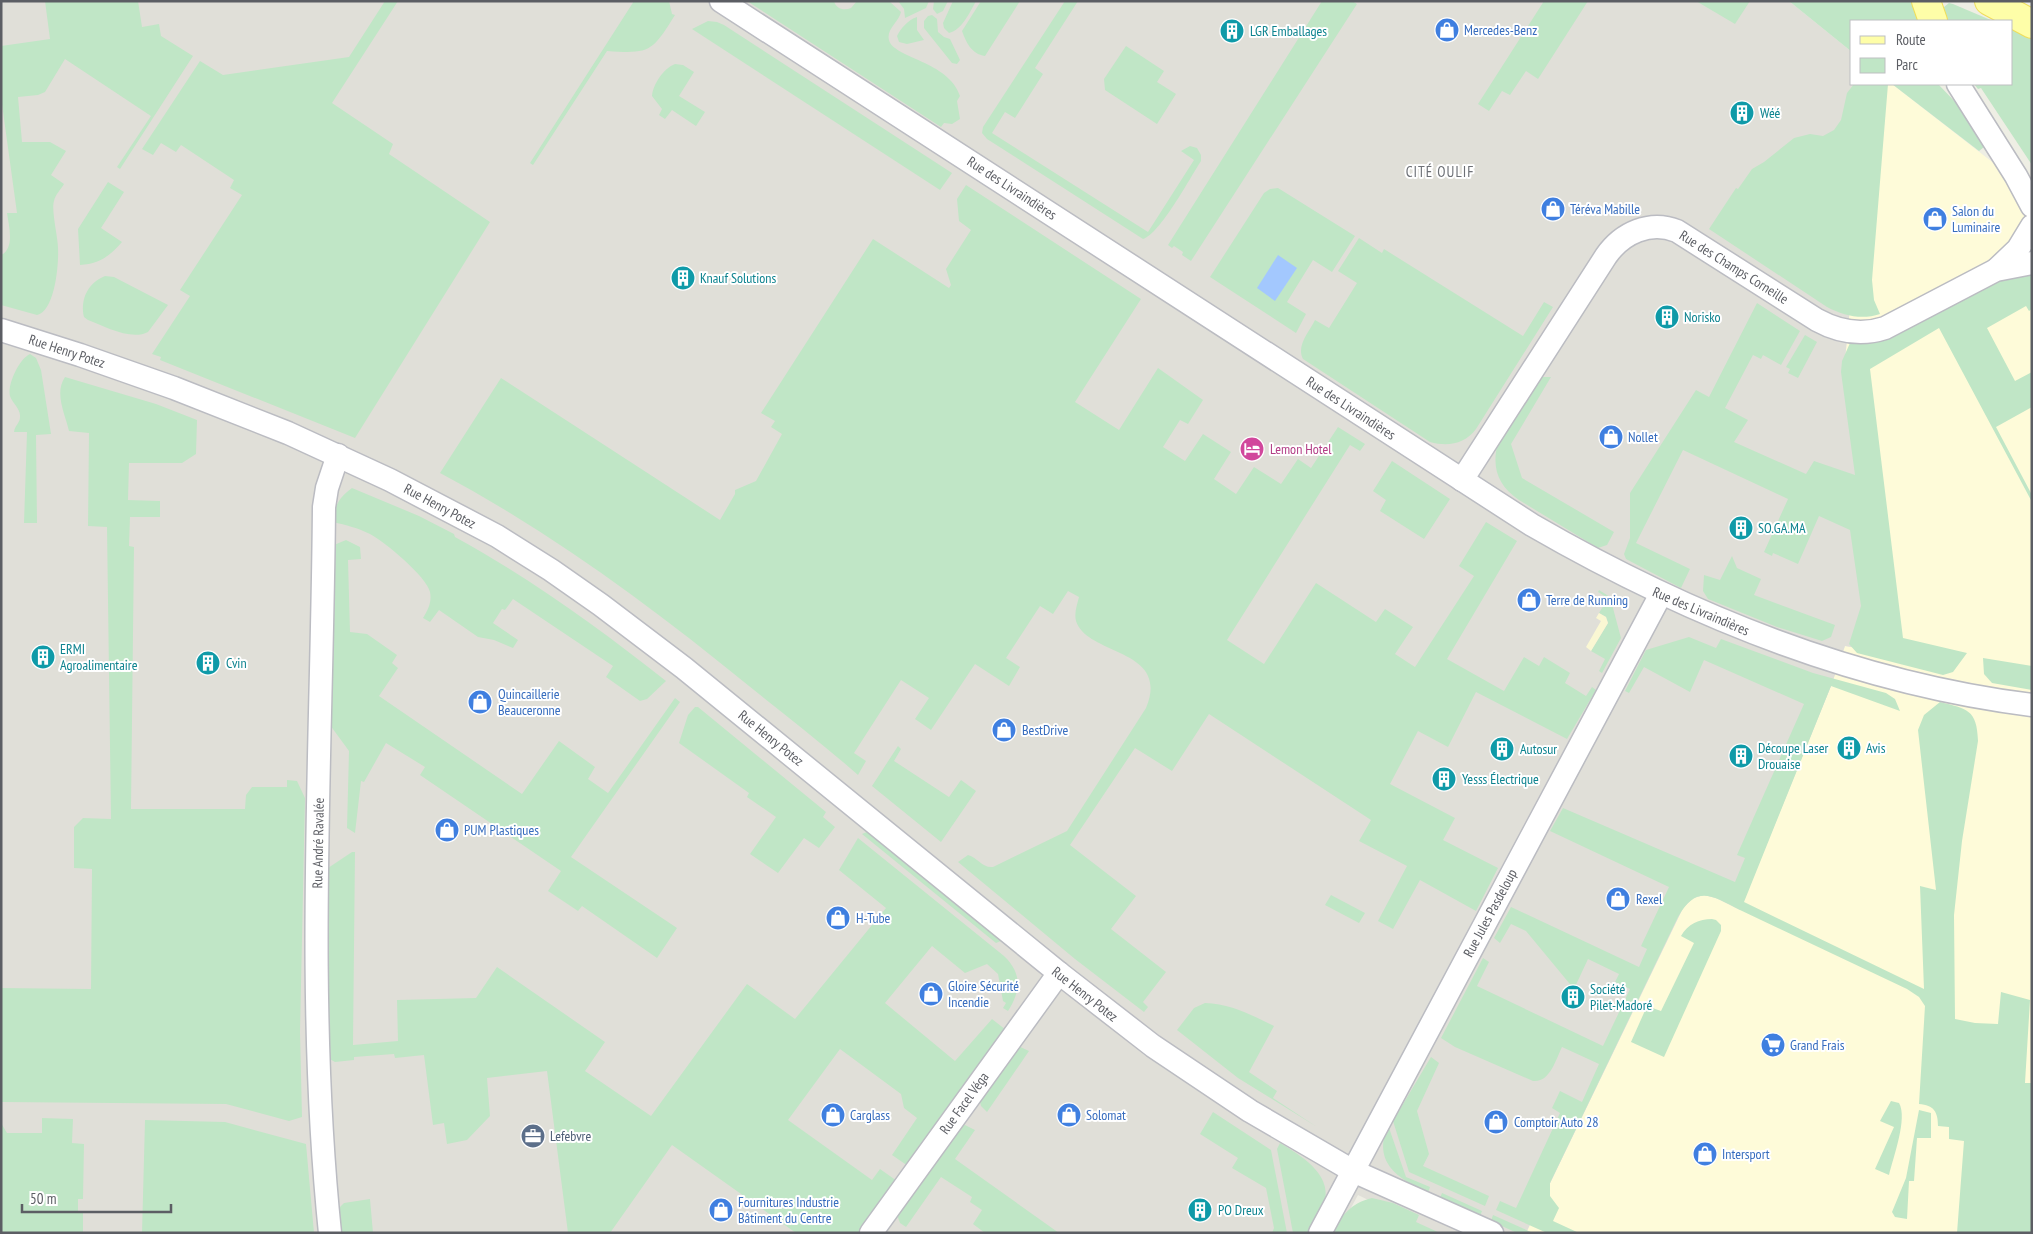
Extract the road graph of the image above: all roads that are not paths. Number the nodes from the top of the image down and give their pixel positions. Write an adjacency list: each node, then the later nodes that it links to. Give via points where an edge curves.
1 (722, 1): 13 (street, Rue des Livraindières)
2 (1926, 1): 4 (main road)
3 (1989, 1): 5 (main road)
4 (1933, 20)
5 (2032, 24)
6 (1959, 85): 7 (street)
7 (2032, 206)
8 (2032, 226): 10 (street, Rue des Champs Corneille, via 2018,249)
9 (2032, 263): 10 (street, Rue des Champs Corneille)
10 (1996, 270): 13 (street, Rue des Champs Corneille, via 1885,328 1854,332 1817,320 1678,231 1660,226 1636,232 1618,242 1606,256)
11 (1, 330): 12 (street, Rue Henry Potez, via 208,400)
12 (338, 455): 16 (street, Rue Henry Potez, via 497,536 601,605 703,682); 18 (street, Rue André Ravalée, via 324,508 318,851 319,1116)
13 (1462, 480): 14 (street, Rue des Livraindières, via 1569,546)
14 (1661, 594): 15 (street, Rue des Livraindières, via 1819,657 1910,683); 17 (street, Rue Jules Pasdeloup)
15 (2032, 705)
16 (1059, 973): 17 (street, Rue Henry Potez, via 1203,1080); 19 (street, Rue Facel Véga)
17 (1353, 1172): 20 (street, Rue Jules Pasdeloup); 21 (street, Rue Henry Potez)
18 (330, 1233)
19 (871, 1233)
20 (1320, 1233)
21 (1492, 1233)

